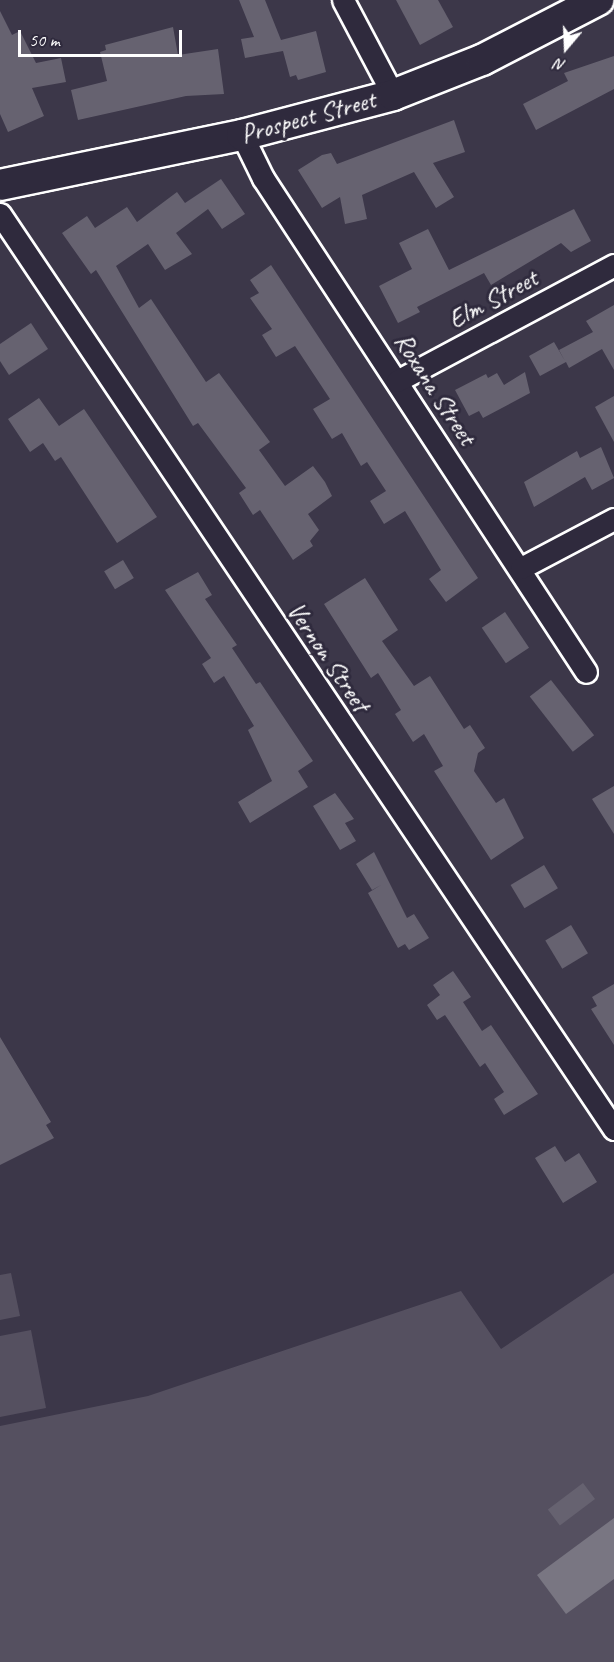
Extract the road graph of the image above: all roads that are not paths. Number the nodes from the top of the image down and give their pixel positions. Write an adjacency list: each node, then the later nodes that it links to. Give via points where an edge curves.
1 (343, 0): 3 (street)
2 (598, 0): 3 (street, Prospect Street, via 482,60)
3 (393, 95): 4 (street, Prospect Street)
4 (242, 135): 5 (street, Prospect Street); 8 (street, Roxana Street, via 262,178)
5 (0, 185)
6 (0, 214): 12 (street, Vernon Street)
7 (614, 265): 8 (street, Elm Street)
8 (397, 381): 10 (street, Roxana Street)
9 (614, 519): 10 (street)
10 (521, 568): 11 (street, Roxana Street)
11 (586, 672)
12 (614, 1129)

